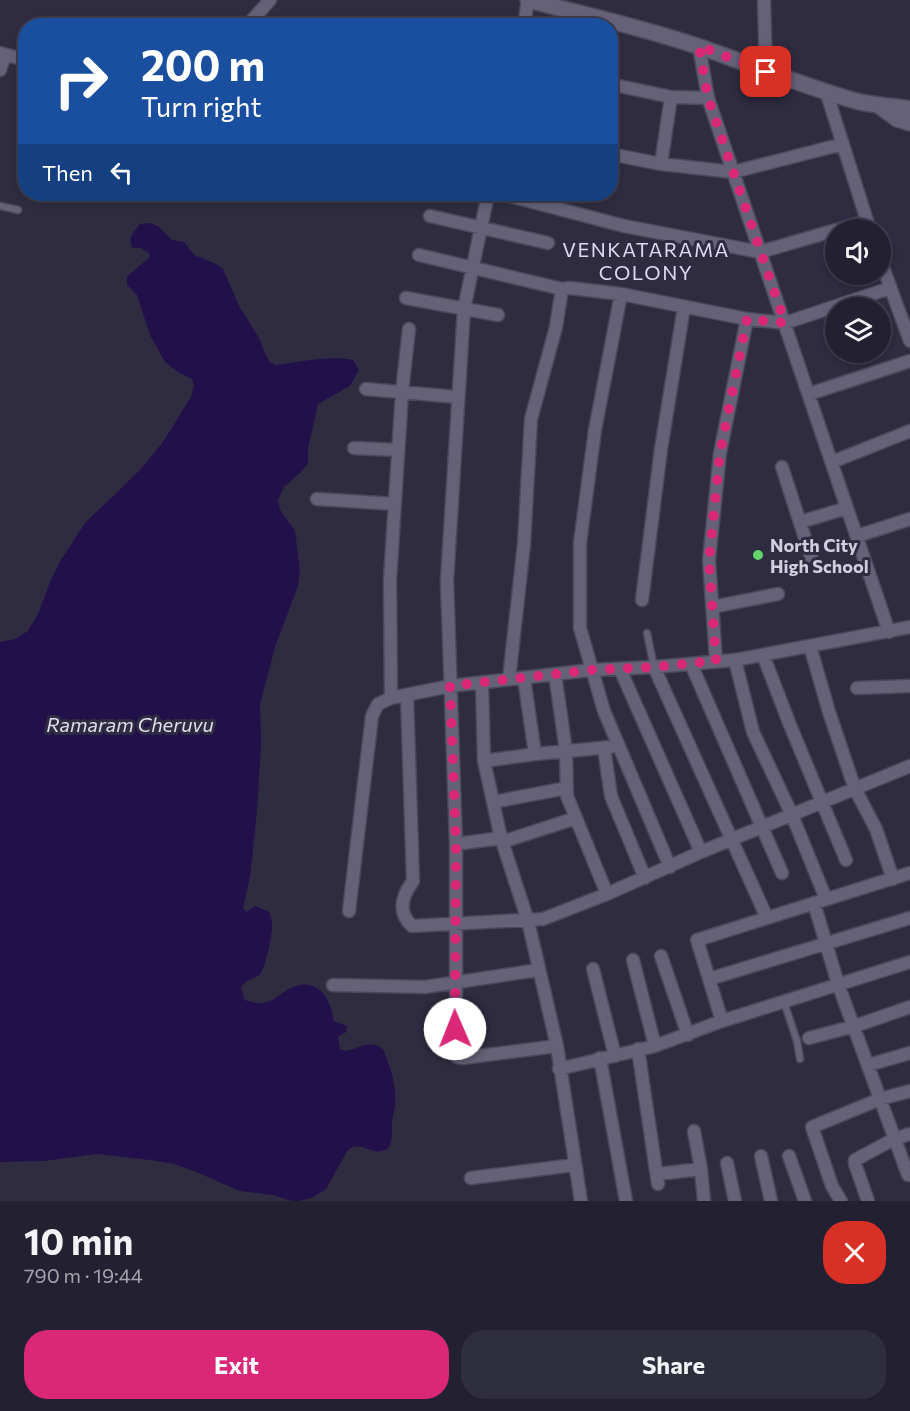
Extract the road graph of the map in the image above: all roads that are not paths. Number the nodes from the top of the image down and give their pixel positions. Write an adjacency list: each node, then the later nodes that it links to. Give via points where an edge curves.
1 (270, 0): 4 (street)
2 (528, 0): 5 (street); 6 (main road)
3 (764, 0): 12 (street)
4 (254, 18)
5 (525, 18)
6 (595, 18)
7 (618, 24): 8 (main road)
8 (699, 46): 12 (main road); 16 (street)
9 (2, 54): 10 (street); 11 (street)
10 (18, 58)
11 (0, 70)
12 (766, 72): 14 (main road)
13 (618, 86): 15 (street)
14 (826, 92): 17 (main road); 20 (street)
15 (671, 98): 16 (street); 22 (street)
16 (708, 98): 23 (street)
17 (879, 106): 18 (main road); 19 (main road)
18 (910, 109)
19 (910, 123)
20 (843, 144): 23 (street); 29 (street)
21 (618, 156): 22 (street)
22 (661, 164): 23 (street)
23 (733, 172): 33 (street)
24 (487, 201): 30 (street)
25 (529, 201): 33 (street, via 624,226)
26 (0, 206): 27 (lane)
27 (18, 210)
28 (430, 216): 30 (street)
29 (867, 219)
30 (482, 229): 32 (street); 35 (street)
31 (825, 233): 33 (street)
32 (548, 243)
33 (760, 252): 45 (street)
34 (419, 255): 35 (street)
35 (474, 268): 38 (street); 42 (street)
36 (889, 285): 37 (street)
37 (890, 288): 45 (street); 47 (street)
38 (562, 289): 39 (street); 81 (street, via 531,419 524,544)
39 (621, 294): 41 (street); 78 (street, via 595,430 580,543 580,628)
40 (406, 298): 42 (street)
41 (684, 307): 44 (street); 66 (street)
42 (464, 309): 43 (street); 52 (street)
43 (498, 315)
44 (747, 319): 45 (street); 67 (street, via 720,453 709,560)
45 (785, 323): 51 (street)
46 (409, 329): 50 (street)
47 (910, 341)
48 (910, 361): 51 (street)
49 (366, 389): 50 (street)
50 (402, 392): 52 (street); 55 (street)
51 (809, 394): 56 (street)
52 (457, 397): 83 (street, via 447,581)
53 (910, 431): 56 (street)
54 (354, 448): 55 (street)
55 (398, 450): 59 (street)
56 (832, 462): 60 (street)
57 (782, 467): 62 (street)
58 (317, 499): 59 (street)
59 (395, 504): 87 (street, via 390,580)
60 (848, 508): 62 (street); 63 (street)
61 (910, 519): 63 (street)
62 (800, 522): 64 (street)
63 (857, 536): 69 (street)
64 (814, 566)
65 (777, 594): 67 (street)
66 (642, 600)
67 (712, 607): 74 (street)
68 (910, 627): 69 (street)
69 (889, 632): 71 (street)
70 (647, 633): 76 (lane)
71 (810, 646): 72 (street); 95 (street)
72 (763, 655): 73 (street); 97 (street)
73 (735, 660): 74 (street); 98 (street, via 753,732)
74 (716, 661): 75 (street)
75 (691, 664): 76 (street); 100 (street)
76 (654, 667): 77 (street); 101 (street)
77 (620, 669): 78 (street); 104 (street)
78 (591, 670): 79 (street); 88 (street)
79 (555, 674): 80 (street); 90 (street)
80 (524, 678): 81 (street); 91 (street)
81 (509, 679): 82 (street)
82 (482, 683): 83 (street); 92 (street)
83 (450, 686): 86 (street); 103 (street)
84 (910, 686): 85 (street)
85 (857, 688)
86 (407, 695): 87 (street); 117 (street, via 413,881 404,892 402,909 412,926)
87 (391, 698): 113 (street, via 378,704 372,716)
88 (619, 747): 89 (street); 106 (street)
89 (604, 748): 90 (street); 109 (street, via 609,788)
90 (566, 751): 91 (street); 94 (street)
91 (535, 754): 92 (street)
92 (484, 761): 96 (street)
93 (910, 766): 95 (street)
94 (567, 788): 96 (street); 99 (street)
95 (855, 789): 97 (street); 110 (street, via 876,829)
96 (493, 802): 102 (street)
97 (822, 802): 98 (street); 105 (street)
98 (792, 815): 100 (street); 112 (street)
99 (576, 818): 102 (street); 111 (street)
100 (761, 827): 101 (street); 107 (street)
101 (733, 839): 104 (street); 114 (street)
102 (502, 840): 103 (street); 116 (street)
103 (456, 844): 117 (street)
104 (701, 852): 106 (street)
105 (846, 860)
106 (670, 867): 109 (street)
107 (782, 873)
108 (910, 874): 110 (street)
109 (645, 878): 111 (street)
110 (893, 879): 112 (street)
111 (607, 894): 116 (street)
112 (820, 901): 114 (street); 118 (street)
113 (349, 911)
114 (767, 918): 124 (street, via 697,940)
115 (910, 918): 118 (street)
116 (528, 921): 117 (street); 123 (street)
117 (454, 925): 125 (street)
118 (826, 942): 124 (street); 126 (street)
119 (661, 956): 132 (street)
120 (633, 960): 134 (street)
121 (910, 962): 126 (street)
122 (593, 969): 138 (street)
123 (538, 970): 125 (street); 135 (street)
124 (709, 979): 130 (street)
125 (454, 981): 127 (street, via 414,987); 135 (street, via 457,1057)
126 (838, 984): 128 (street); 131 (street)
127 (333, 985)
128 (784, 1001): 130 (street); 140 (lane)
129 (910, 1007): 131 (street)
130 (722, 1021): 132 (street)
131 (855, 1026): 133 (street); 141 (street)
132 (688, 1035): 134 (street)
133 (809, 1038)
134 (655, 1046): 136 (street)
135 (557, 1047): 142 (street)
136 (638, 1049): 138 (street); 152 (street, via 657,1179)
137 (910, 1053): 141 (street)
138 (615, 1056): 139 (street)
139 (600, 1058): 142 (street); 156 (street)
140 (800, 1059)
141 (868, 1065): 144 (street)
142 (559, 1069): 151 (street)
143 (910, 1091): 144 (street)
144 (880, 1099): 147 (street); 161 (street, via 812,1127)
145 (694, 1131): 152 (street)
146 (910, 1134): 147 (street)
147 (894, 1139): 153 (street); 162 (street, via 855,1160)
148 (761, 1156): 159 (street)
149 (789, 1156): 160 (street)
150 (727, 1163): 158 (street)
151 (574, 1165): 154 (street); 155 (street)
152 (701, 1169): 157 (street)
153 (908, 1175)
154 (471, 1178)
155 (578, 1201)
156 (626, 1201)
157 (704, 1201)
158 (735, 1201)
159 (771, 1201)
160 (805, 1201)
161 (841, 1201)
162 (868, 1201)

